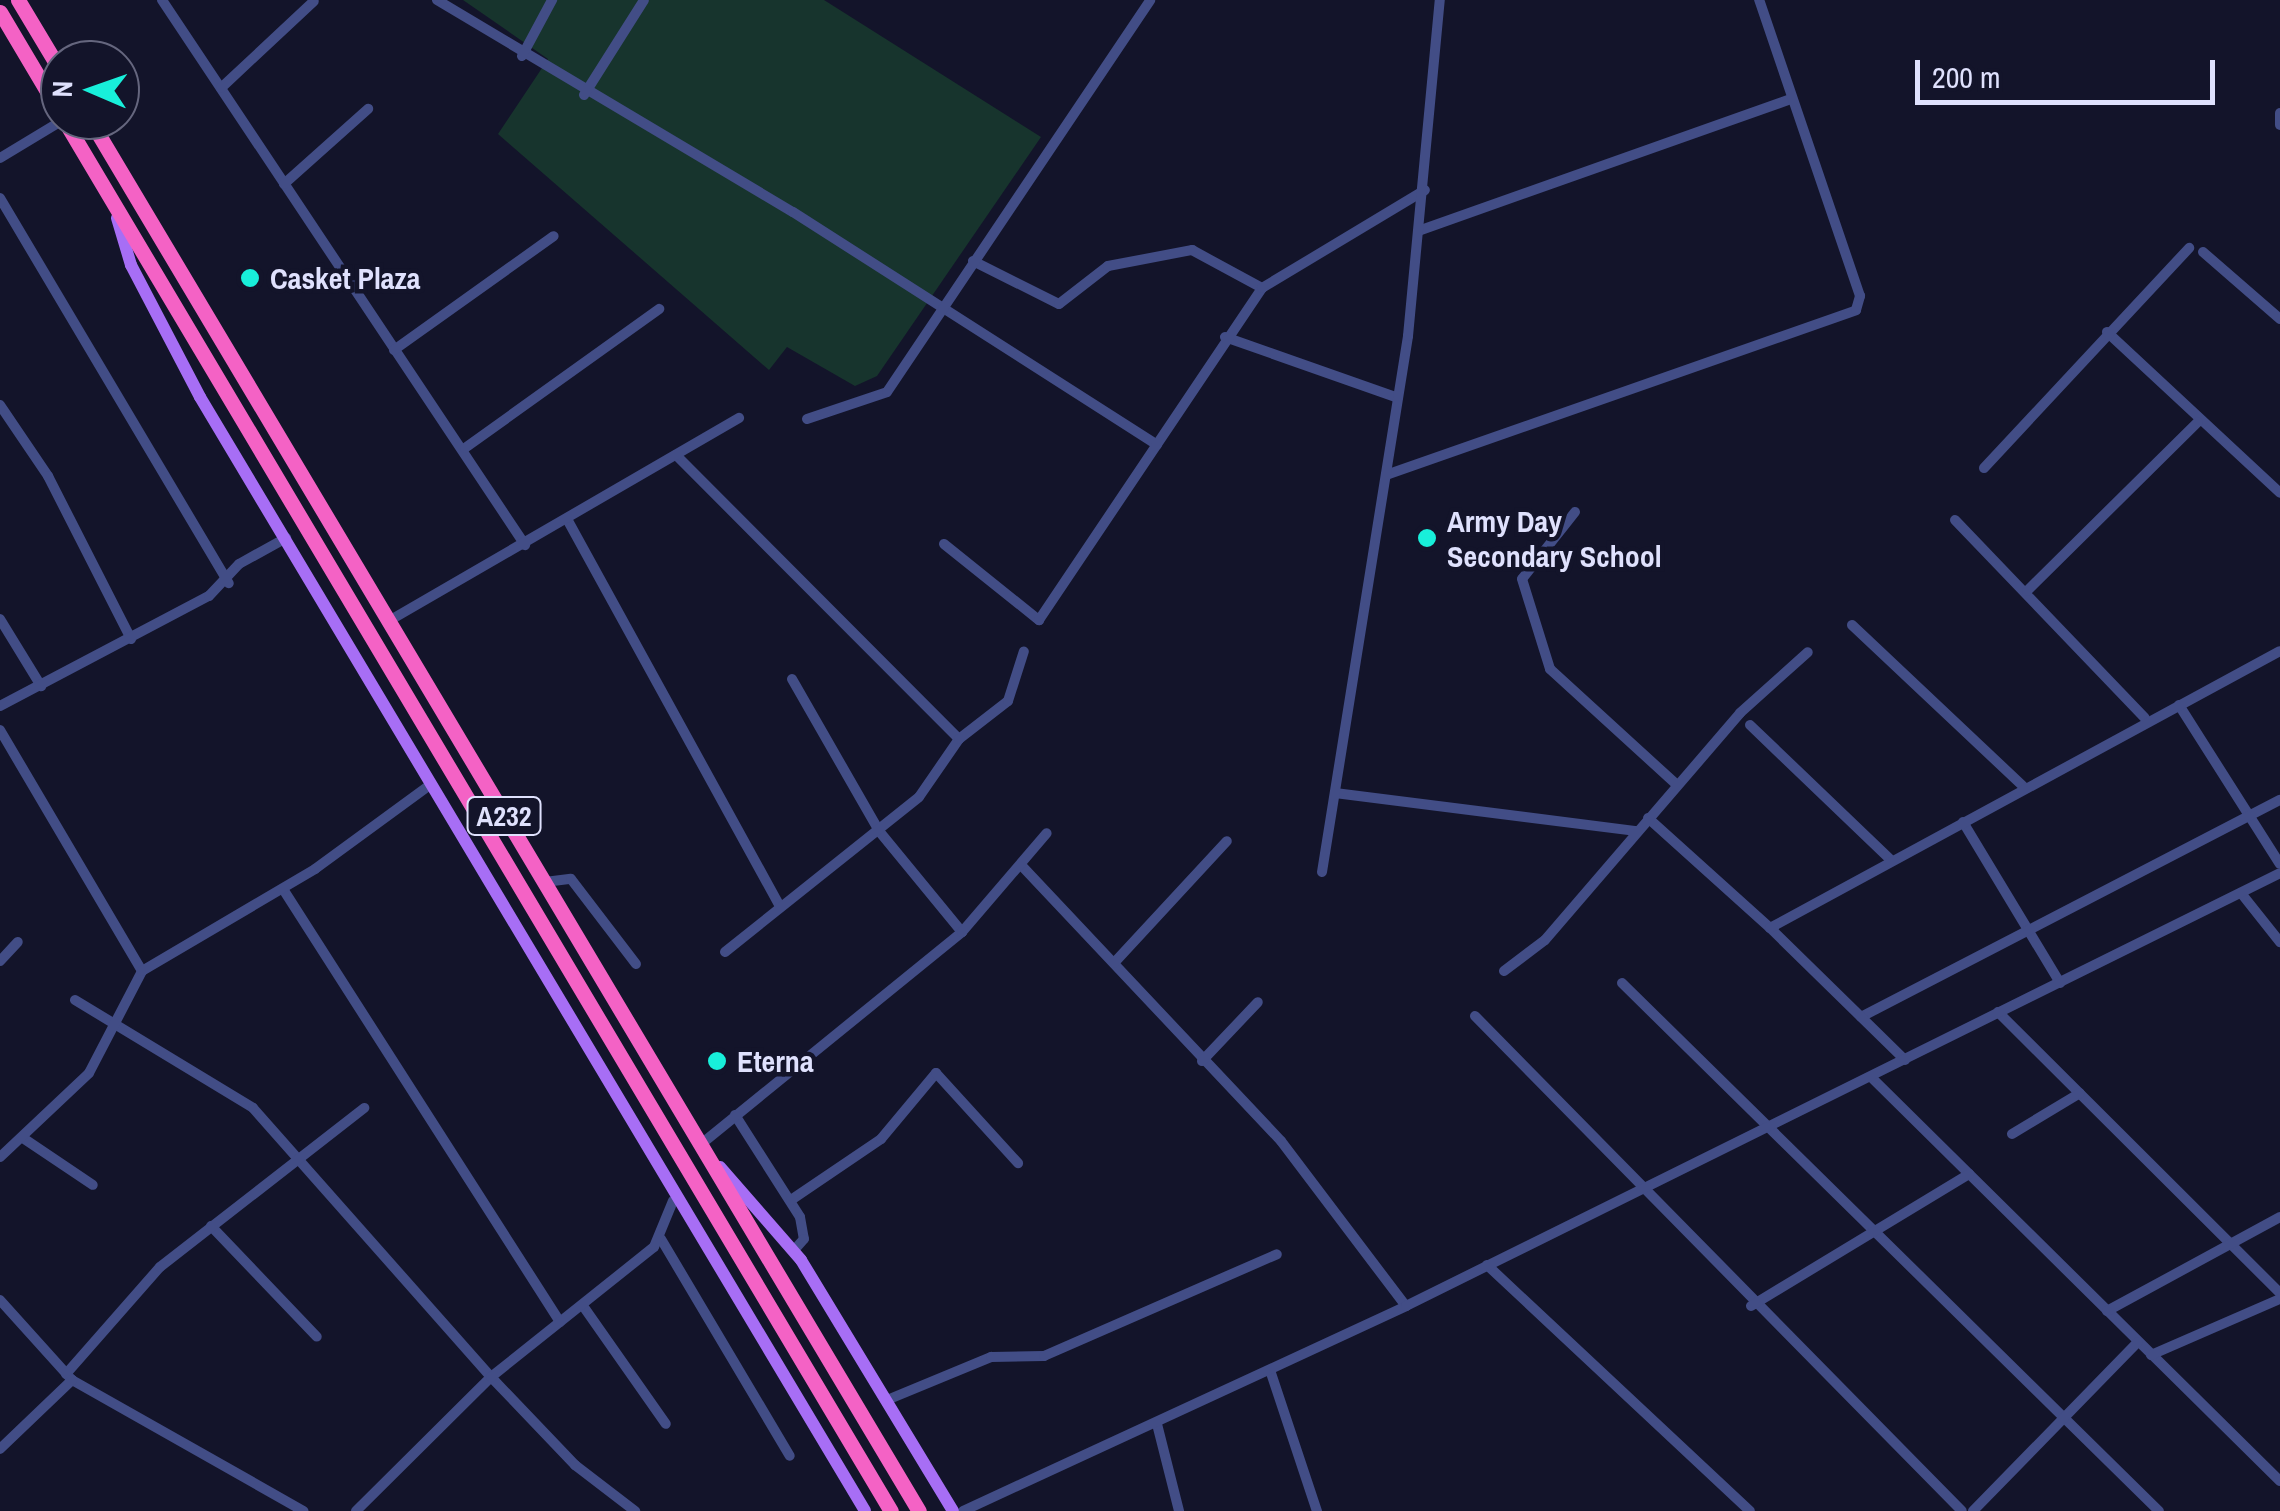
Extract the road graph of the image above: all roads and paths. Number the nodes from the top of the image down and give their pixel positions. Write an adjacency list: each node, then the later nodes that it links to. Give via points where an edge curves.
1 (18, 0): 11 (highway)
2 (436, 0): 12 (street)
3 (552, 0): 12 (street)
4 (644, 0): 15 (street)
5 (1150, 0): 32 (street)
6 (1440, 0): 25 (street)
7 (1760, 0): 16 (street)
8 (166, 2): 14 (street)
9 (314, 2): 14 (street)
10 (0, 12): 13 (highway)
11 (42, 40)
12 (522, 56): 15 (street)
13 (40, 79)
14 (220, 88): 24 (street)
15 (584, 95): 34 (street)
16 (1790, 99): 28 (street); 49 (street, via 1860,296 1856,310)
17 (368, 109): 24 (street)
18 (2280, 113): 19 (street)
19 (2280, 125)
20 (40, 134): 23 (street)
21 (76, 140): 27 (highway, A232)
22 (102, 140): 60 (highway, A232)
23 (0, 158)
24 (284, 184): 39 (street)
25 (1426, 190): 28 (street); 33 (street)
26 (0, 198): 57 (street)
27 (112, 201): 54 (main road, via 154,310); 166 (highway, A232)
28 (1421, 230): 40 (street)
29 (554, 236): 39 (street)
30 (2189, 248): 37 (street)
31 (2203, 252): 36 (street)
32 (972, 261): 33 (street, via 1059,304 1108,266 1192,250); 34 (street)
33 (1262, 288): 38 (street)
34 (942, 308): 43 (street, via 888,392); 45 (street)
35 (660, 309): 46 (street)
36 (2280, 320)
37 (2107, 332): 44 (street); 48 (street)
38 (1224, 337): 40 (street); 45 (street)
39 (394, 350): 46 (street)
40 (1398, 398): 49 (street)
41 (0, 405): 62 (street, via 48,476)
42 (739, 418): 47 (street)
43 (808, 419)
44 (2198, 422): 50 (street); 58 (street)
45 (1157, 445): 55 (street, via 1040,620)
46 (465, 448): 56 (street)
47 (676, 455): 52 (street); 73 (street)
48 (1984, 468)
49 (1386, 475): 77 (street)
50 (2280, 494)
51 (1574, 512): 75 (street, via 1522,580 1550,670)
52 (567, 520): 56 (street); 94 (street)
53 (1955, 520): 58 (street)
54 (286, 538): 57 (street, via 239,564); 74 (main road)
55 (944, 544)
56 (525, 545): 60 (street)
57 (229, 584): 62 (street)
58 (2027, 591): 70 (street)
59 (0, 618): 67 (street)
60 (386, 622): 91 (highway, A232)
61 (1852, 626): 76 (street)
62 (131, 639): 67 (street)
63 (1024, 651): 73 (street, via 1008,701)
64 (2280, 651): 68 (street)
65 (1808, 652): 75 (street)
66 (792, 679): 83 (street)
67 (41, 686): 69 (street)
68 (2179, 705): 70 (street); 79 (street)
69 (0, 706)
70 (2145, 718): 76 (street)
71 (1750, 724): 86 (street)
72 (0, 730): 104 (street)
73 (959, 739): 83 (street, via 919,797)
74 (431, 784): 92 (street); 131 (main road)
75 (1676, 784): 80 (street)
76 (2024, 788): 81 (street)
77 (1335, 793): 82 (street); 89 (street)
78 (2280, 800): 79 (street)
79 (2248, 814): 88 (street); 97 (street)
80 (1648, 818): 82 (street); 95 (street)
81 (1963, 822): 86 (street); 97 (street)
82 (1636, 831): 105 (street, via 1594,888)
83 (879, 832): 94 (street); 96 (street)
84 (1047, 832): 87 (street)
85 (1227, 840): 102 (street)
86 (1891, 860): 95 (street)
87 (1021, 864): 96 (street); 102 (street)
88 (2280, 864)
89 (1322, 872)
90 (2280, 873): 93 (street)
91 (545, 882): 103 (street, via 571,879); 123 (highway, A232)
92 (284, 889): 104 (street); 146 (street)
93 (2242, 893): 99 (street); 107 (street)
94 (780, 906): 100 (street)
95 (1770, 928): 112 (street)
96 (962, 932): 119 (street)
97 (2030, 934): 107 (street); 112 (street)
98 (18, 942): 101 (street)
99 (2280, 942)
100 (725, 952)
101 (0, 961)
102 (1114, 963): 115 (street)
103 (636, 964)
104 (142, 971): 113 (street)
105 (1504, 971)
106 (1622, 982): 120 (street)
107 (2060, 984): 110 (street)
108 (74, 1000): 113 (street)
109 (1258, 1002): 115 (street)
110 (1998, 1012): 114 (street); 117 (street)
111 (1475, 1016): 129 (street)
112 (1862, 1017): 114 (street)
113 (116, 1028): 122 (street, via 88,1073); 125 (street, via 236,1092)
114 (1905, 1060): 116 (street)
115 (1202, 1061): 143 (street, via 1281,1140)
116 (1871, 1077): 120 (street); 127 (street)
117 (2080, 1093): 121 (street); 136 (street)
118 (364, 1108): 125 (street)
119 (735, 1115): 123 (street); 130 (street)
120 (1769, 1126): 129 (street); 134 (street)
121 (2012, 1134)
122 (23, 1138): 124 (street); 128 (street)
123 (700, 1144): 137 (main road); 167 (highway, A232)
124 (0, 1157)
125 (297, 1163): 133 (street); 152 (street)
126 (1018, 1163): 130 (street, via 936,1073 880,1139)
127 (1969, 1174): 134 (street); 145 (street)
128 (94, 1185)
129 (1642, 1187): 139 (street); 144 (street)
130 (791, 1200): 137 (street, via 804,1229)
131 (673, 1201): 135 (street); 165 (main road)
132 (2280, 1217): 136 (street)
133 (211, 1226): 147 (street); 151 (street, via 160,1267)
134 (1875, 1232): 144 (street); 154 (street)
135 (660, 1239): 142 (street); 158 (street)
136 (2235, 1247): 140 (street); 145 (street)
137 (794, 1250): 153 (main road)
138 (1277, 1254): 153 (street, via 1044,1356 1003,1354)
139 (1488, 1265): 143 (street); 172 (street)
140 (2280, 1296): 149 (street)
141 (0, 1300): 151 (street)
142 (583, 1306): 146 (street); 155 (street)
143 (1406, 1306): 150 (street)
144 (1751, 1306): 173 (street)
145 (2107, 1311): 148 (street)
146 (560, 1322): 152 (street)
147 (318, 1337)
148 (2138, 1342): 149 (street); 154 (street)
149 (2152, 1356): 160 (street)
150 (1270, 1370): 156 (street); 171 (street)
151 (69, 1377): 157 (street); 162 (street)
152 (491, 1377): 163 (street); 164 (street, via 575,1465)
153 (886, 1400): 168 (main road)
154 (2062, 1416): 174 (street); 175 (street)
155 (666, 1424)
156 (1156, 1424): 169 (street); 170 (street)
157 (0, 1449)
158 (790, 1456)
159 (2280, 1458): 160 (street)
160 (2269, 1470): 161 (street)
161 (2280, 1481)
162 (304, 1511)
163 (356, 1511)
164 (635, 1511)
165 (865, 1511)
166 (890, 1511)
167 (919, 1511)
168 (953, 1511)
169 (962, 1511)
170 (1178, 1511)
171 (1317, 1511)
172 (1750, 1511)
173 (1962, 1511)
174 (1972, 1511)
175 (2159, 1511)

